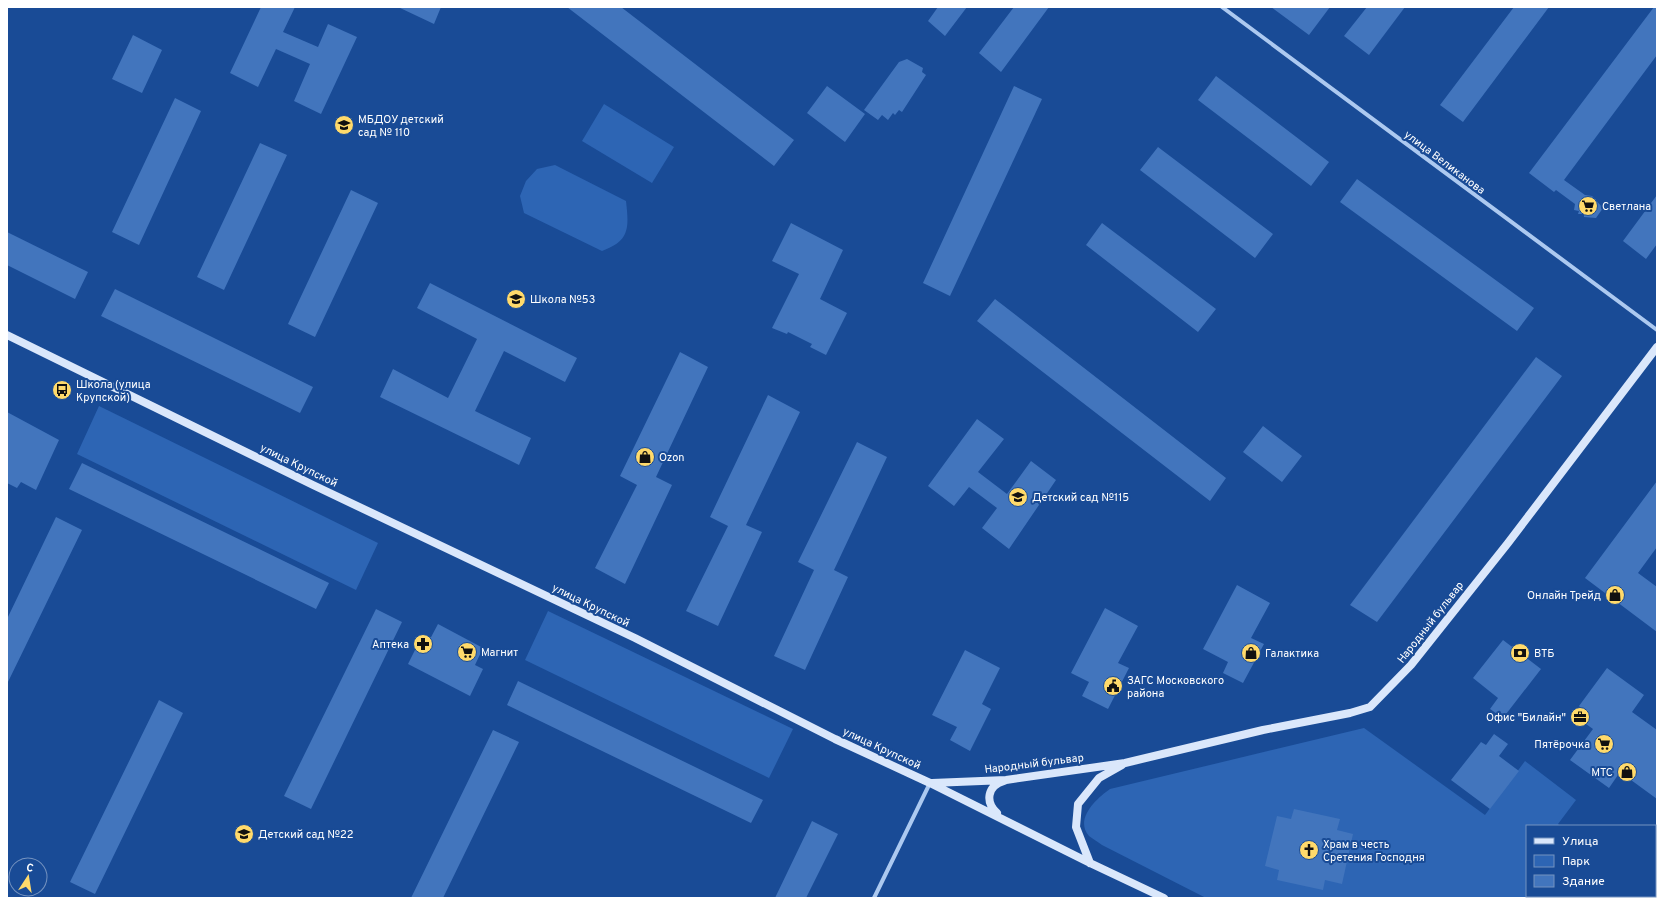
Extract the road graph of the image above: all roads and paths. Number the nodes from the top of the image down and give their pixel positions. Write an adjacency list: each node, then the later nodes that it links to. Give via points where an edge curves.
1 (1222, 7): 2 (street, улица Великанова)
2 (1657, 330)
3 (7, 335): 7 (street, улица Крупской)
4 (1657, 346): 5 (street, Народный бульвар, via 1411,665 1370,707)
5 (1125, 763): 6 (street, Народный бульвар); 9 (street, Народный бульвар, via 1099,778 1078,804 1076,827)
6 (1006, 780): 7 (street, Народный бульвар); 8 (street, via 996,783 989,800 990,807)
7 (930, 783): 8 (street, улица Крупской); 10 (street)
8 (1000, 817): 9 (street, улица Крупской)
9 (1090, 863): 11 (street, улица Крупской)
10 (874, 898)
11 (1164, 898)

